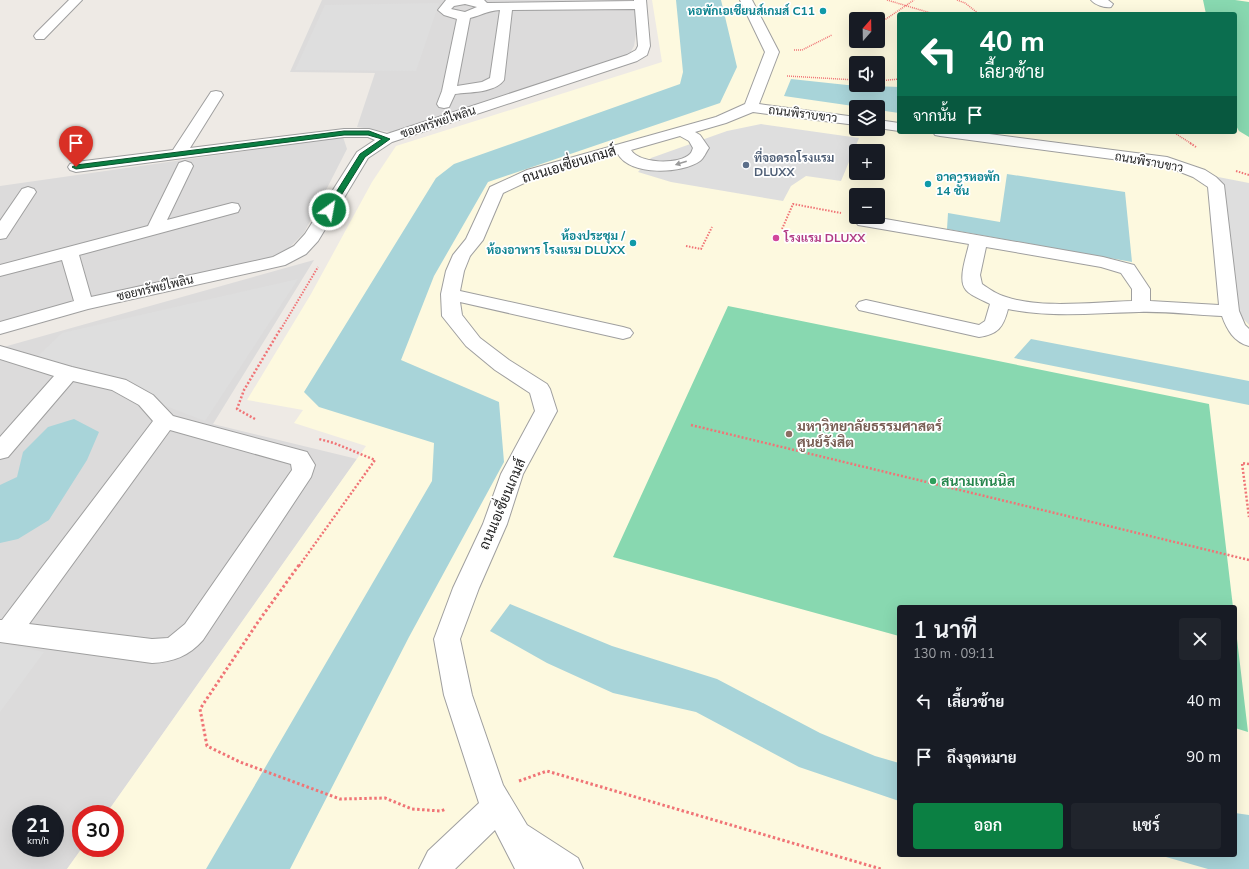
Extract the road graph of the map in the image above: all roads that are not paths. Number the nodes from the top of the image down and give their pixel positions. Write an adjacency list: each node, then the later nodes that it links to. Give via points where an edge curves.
1 (76, 0): 8 (street)
2 (465, 0): 5 (street, via 479,2); 7 (street, via 450,3 444,10 450,14)
3 (746, 0): 11 (street, via 772,52)
4 (641, 2): 6 (street); 13 (street, ซอยทรัพย์ไพลิน, via 644,46 642,52 632,58)
5 (484, 7): 6 (street); 7 (street, via 478,13)
6 (506, 8): 9 (street, via 497,80 485,86)
7 (464, 16): 9 (street)
8 (40, 36)
9 (449, 91): 13 (street)
10 (216, 95): 20 (street)
11 (751, 107): 12 (street, ถนนพิราบขาว); 16 (street, ถนนเอเซี่ยนเกมส์, via 721,120)
12 (849, 120)
13 (437, 122): 18 (street, ซอยทรัพย์ไพลิน)
14 (885, 125): 15 (street)
15 (897, 127)
16 (681, 131): 19 (street, ถนนเอเซี่ยนเกมส์); 19 (street, one-way to 19, via 695,138 701,148 696,157 681,164 641,164 627,157)
17 (955, 134): 35 (street, ถนนพิราบขาว, via 1167,162 1191,169 1208,178 1216,185)
18 (387, 139): 20 (street, via 369,133 344,133); 32 (street, ซอยทรัพย์ไพลิน, via 362,155 312,237 300,250 279,261)
19 (622, 148): 30 (street, ถนนเอเซี่ยนเกมส์, via 533,173 496,190 474,240 462,255)
20 (182, 160): 21 (street); 25 (street)
21 (76, 167)
22 (28, 192): 26 (street)
23 (232, 208): 25 (street)
24 (881, 224): 27 (street)
25 (155, 228): 28 (street)
26 (0, 234)
27 (979, 241): 31 (street, via 971,275 973,287); 34 (street, via 1103,262 1128,269 1141,288)
28 (69, 253): 29 (street); 32 (street)
29 (0, 271)
30 (450, 294): 37 (street); 44 (street, ถนนเอเซี่ยนเกมส์, via 452,316 473,342 540,390 546,411 512,474 495,524 466,588 447,639 458,695)
31 (1000, 302): 33 (street, via 992,326 979,331); 34 (street, via 1054,309)
32 (84, 304): 36 (street, ซอยทรัพย์ไพลิน)
33 (866, 306)
34 (1141, 306): 35 (street)
35 (1230, 311): 38 (street, ถนนพิราบขาว, via 1236,328)
36 (0, 328)
37 (623, 333)
38 (1249, 340)
39 (0, 352): 40 (street)
40 (68, 373): 41 (street, via 119,386 146,400); 42 (street)
41 (165, 421): 43 (street); 43 (street, via 299,458 304,465 303,471 194,632 184,643 169,650 158,651)
42 (0, 451)
43 (4, 632)
44 (497, 807): 45 (street, ถนนเอเซี่ยนเกมส์); 46 (street, via 439,862)
45 (516, 836): 47 (street, ถนนเอเซี่ยนเกมส์); 48 (street, ถนนเอเซี่ยนเกมส์)
46 (435, 869)
47 (531, 869)
48 (567, 869)

